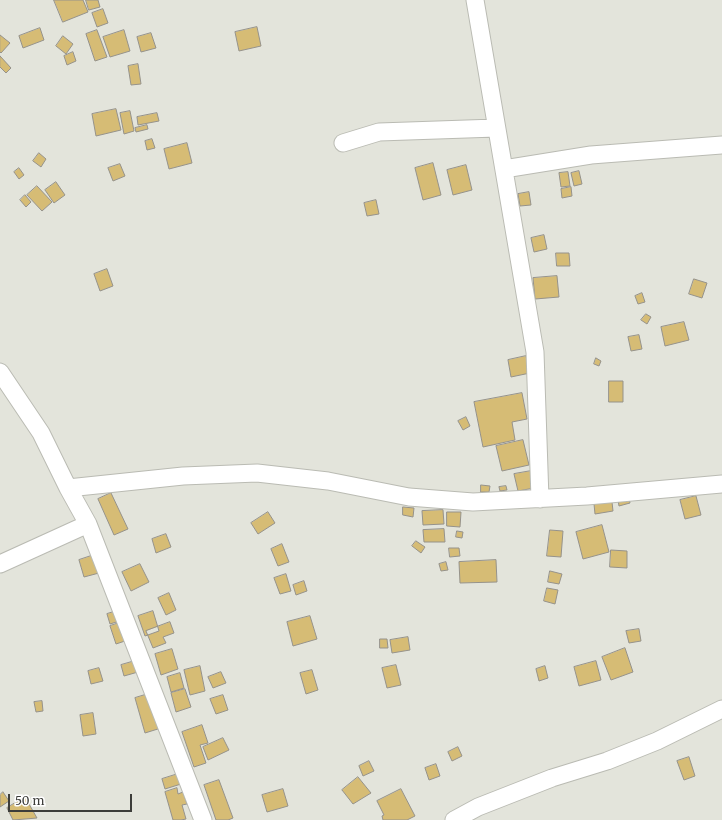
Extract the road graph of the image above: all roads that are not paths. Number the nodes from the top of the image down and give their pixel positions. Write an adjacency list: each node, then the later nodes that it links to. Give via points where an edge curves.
1 (475, 0): 2 (street)
2 (496, 128): 3 (street, via 379,132); 5 (street)
3 (343, 143)
4 (722, 144): 5 (street, via 591,155)
5 (504, 169): 9 (street, via 535,352)
6 (0, 372): 8 (street, via 41,433)
7 (722, 484): 9 (street)
8 (68, 488): 9 (street, via 183,476 257,473 328,481 409,497 473,502); 10 (street)
9 (540, 500)
10 (88, 524): 11 (street); 13 (street)
11 (0, 564)
12 (722, 709): 14 (street, via 657,741 607,761 552,778 478,807)
13 (203, 820)
14 (454, 820)

